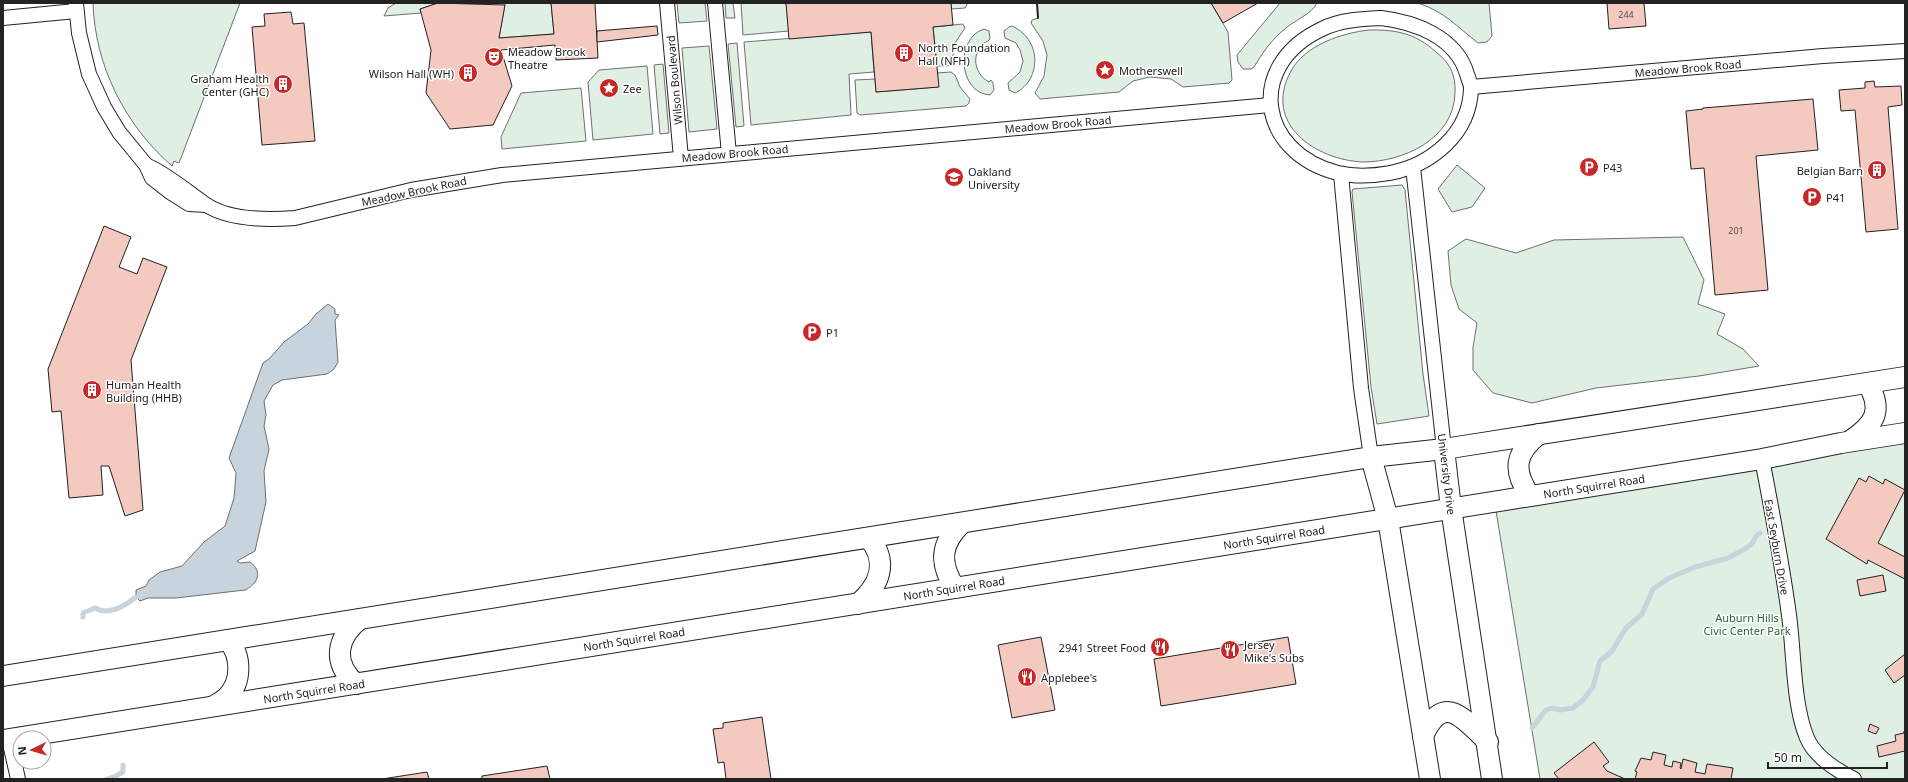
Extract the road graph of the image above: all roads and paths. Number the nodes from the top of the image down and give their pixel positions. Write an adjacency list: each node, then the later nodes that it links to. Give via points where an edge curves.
1 (667, 3): 9 (street, Wilson Boulevard)
2 (715, 3): 8 (street)
3 (76, 7): 4 (street); 9 (street, Meadow Brook Road, via 83,54 96,89 119,132 146,165 159,170 206,205 231,214 267,219 295,218 411,190 476,178)
4 (3, 18)
5 (1905, 51): 6 (street, Meadow Brook Road)
6 (1471, 87): 7 (street, via 1465,67 1454,51 1439,37 1401,20 1361,19 1340,22 1322,29 1289,53 1275,76); 10 (street, via 1461,125 1451,140 1435,154)
7 (1270, 105): 8 (street, Meadow Brook Road); 11 (street, via 1275,125 1286,142 1301,156)
8 (729, 154): 9 (street, Meadow Brook Road)
9 (681, 158)
10 (1413, 167): 11 (street, via 1379,175); 17 (street, University Drive)
11 (1341, 174): 18 (street, via 1361,388)
12 (1905, 377): 13 (main road)
13 (1868, 384): 15 (main road); 16 (main road, via 1876,399 1875,415 1864,432)
14 (1905, 432): 16 (main road, North Squirrel Road)
15 (1539, 434): 17 (main road); 20 (main road, via 1523,450 1519,459 1520,478)
16 (1850, 441): 19 (main road, North Squirrel Road)
17 (1444, 449): 18 (main road); 21 (main road, University Drive)
18 (1371, 457): 22 (main road); 23 (main road)
19 (1762, 459): 20 (main road, North Squirrel Road); 38 (street, East Seyburn Drive, via 1789,614 1796,688 1807,739 1817,754)
20 (1530, 496): 21 (main road, North Squirrel Road)
21 (1451, 508): 22 (main road, North Squirrel Road); 34 (main road, University Drive)
22 (1388, 519): 25 (main road, North Squirrel Road); 32 (main road)
23 (962, 523): 24 (main road); 25 (main road, via 953,531 944,552 946,572)
24 (869, 538): 26 (main road, via 878,552 880,568 872,588); 27 (main road)
25 (955, 588): 26 (main road, North Squirrel Road)
26 (858, 604): 30 (main road, North Squirrel Road)
27 (360, 619): 28 (main road); 30 (main road, via 343,637 340,648 343,668)
28 (228, 640): 29 (main road); 31 (main road, via 238,657 238,678 226,698)
29 (3, 676)
30 (356, 684): 31 (main road, North Squirrel Road)
31 (214, 706): 33 (main road, North Squirrel Road)
32 (1423, 736): 34 (main road, via 1430,721 1443,712 1451,712 1460,716); 36 (main road)
33 (6, 740): 35 (street)
34 (1488, 742): 37 (main road, University Drive)
35 (18, 779)
36 (1430, 779)
37 (1492, 779)
38 (1854, 779)

